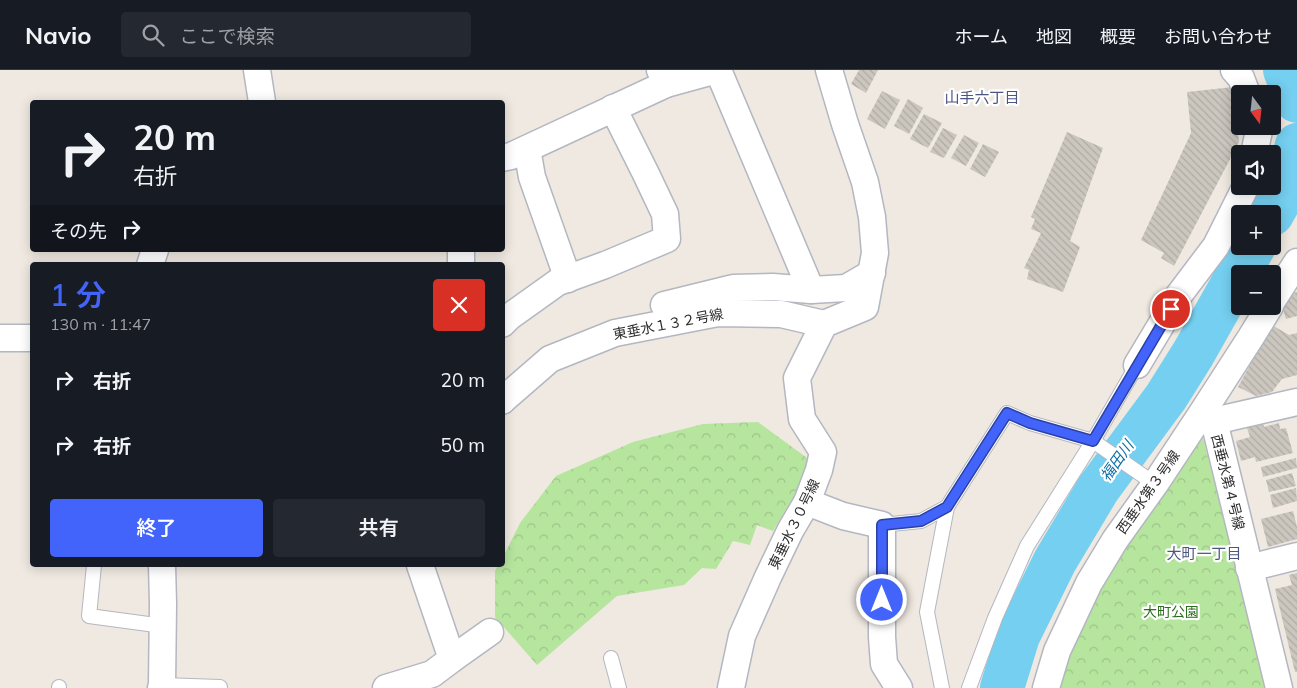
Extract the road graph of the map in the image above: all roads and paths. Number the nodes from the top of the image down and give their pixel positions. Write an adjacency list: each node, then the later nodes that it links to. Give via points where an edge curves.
1 (257, 70): 7 (street)
2 (717, 70): 5 (street); 14 (street)
3 (829, 70): 12 (street, via 865,182 875,253)
4 (1234, 70): 6 (street)
5 (663, 77): 8 (street)
6 (1244, 85)
7 (262, 100)
8 (613, 108): 9 (street); 13 (street, via 665,214 667,239)
9 (527, 149): 10 (street); 13 (street, via 532,177)
10 (505, 157)
11 (1242, 195): 21 (street, via 1216,246 1179,296)
12 (872, 273): 14 (street, via 846,288); 18 (street, via 865,307)
13 (568, 279): 17 (street, via 558,282)
14 (811, 290): 15 (street, via 733,288)
15 (664, 305)
16 (1264, 315): 24 (street, 西垂水第３号線)
17 (505, 321)
18 (824, 324): 22 (street, 東垂水１３２号線, via 781,314 718,312 615,332 550,359); 27 (street, 東垂水３０号線, via 797,378 802,419 823,452)
19 (0, 338): 20 (street)
20 (30, 338)
21 (1137, 365): 25 (lane)
22 (505, 397)
23 (1297, 402): 24 (street)
24 (1208, 417): 26 (street, 西垂水第３号線); 34 (street, 西垂水第４号線)
25 (1093, 441): 26 (lane); 28 (lane, via 1007,413); 46 (lane, via 1026,546)
26 (1155, 484): 47 (street, 西垂水第３号線, via 1089,583 1056,651)
27 (807, 502): 29 (street, via 843,516); 43 (street, 東垂水３０号線, via 790,531 742,636)
28 (947, 507): 29 (lane, via 921,521); 45 (lane, via 926,612)
29 (882, 525): 44 (street, via 884,664)
30 (1297, 556): 34 (street)
31 (94, 567): 35 (lane, via 89,616)
32 (162, 567): 35 (street)
33 (421, 567): 38 (street)
34 (1249, 568): 48 (street, 西垂水第４号線)
35 (163, 626): 39 (street)
36 (490, 632): 38 (street)
37 (611, 658): 42 (lane)
38 (452, 659): 41 (street, via 432,674)
39 (161, 686): 40 (lane)
40 (220, 687)
41 (386, 688)
42 (619, 688)
43 (731, 688)
44 (898, 688)
45 (942, 688)
46 (969, 688)
47 (1046, 688)
48 (1279, 688)

